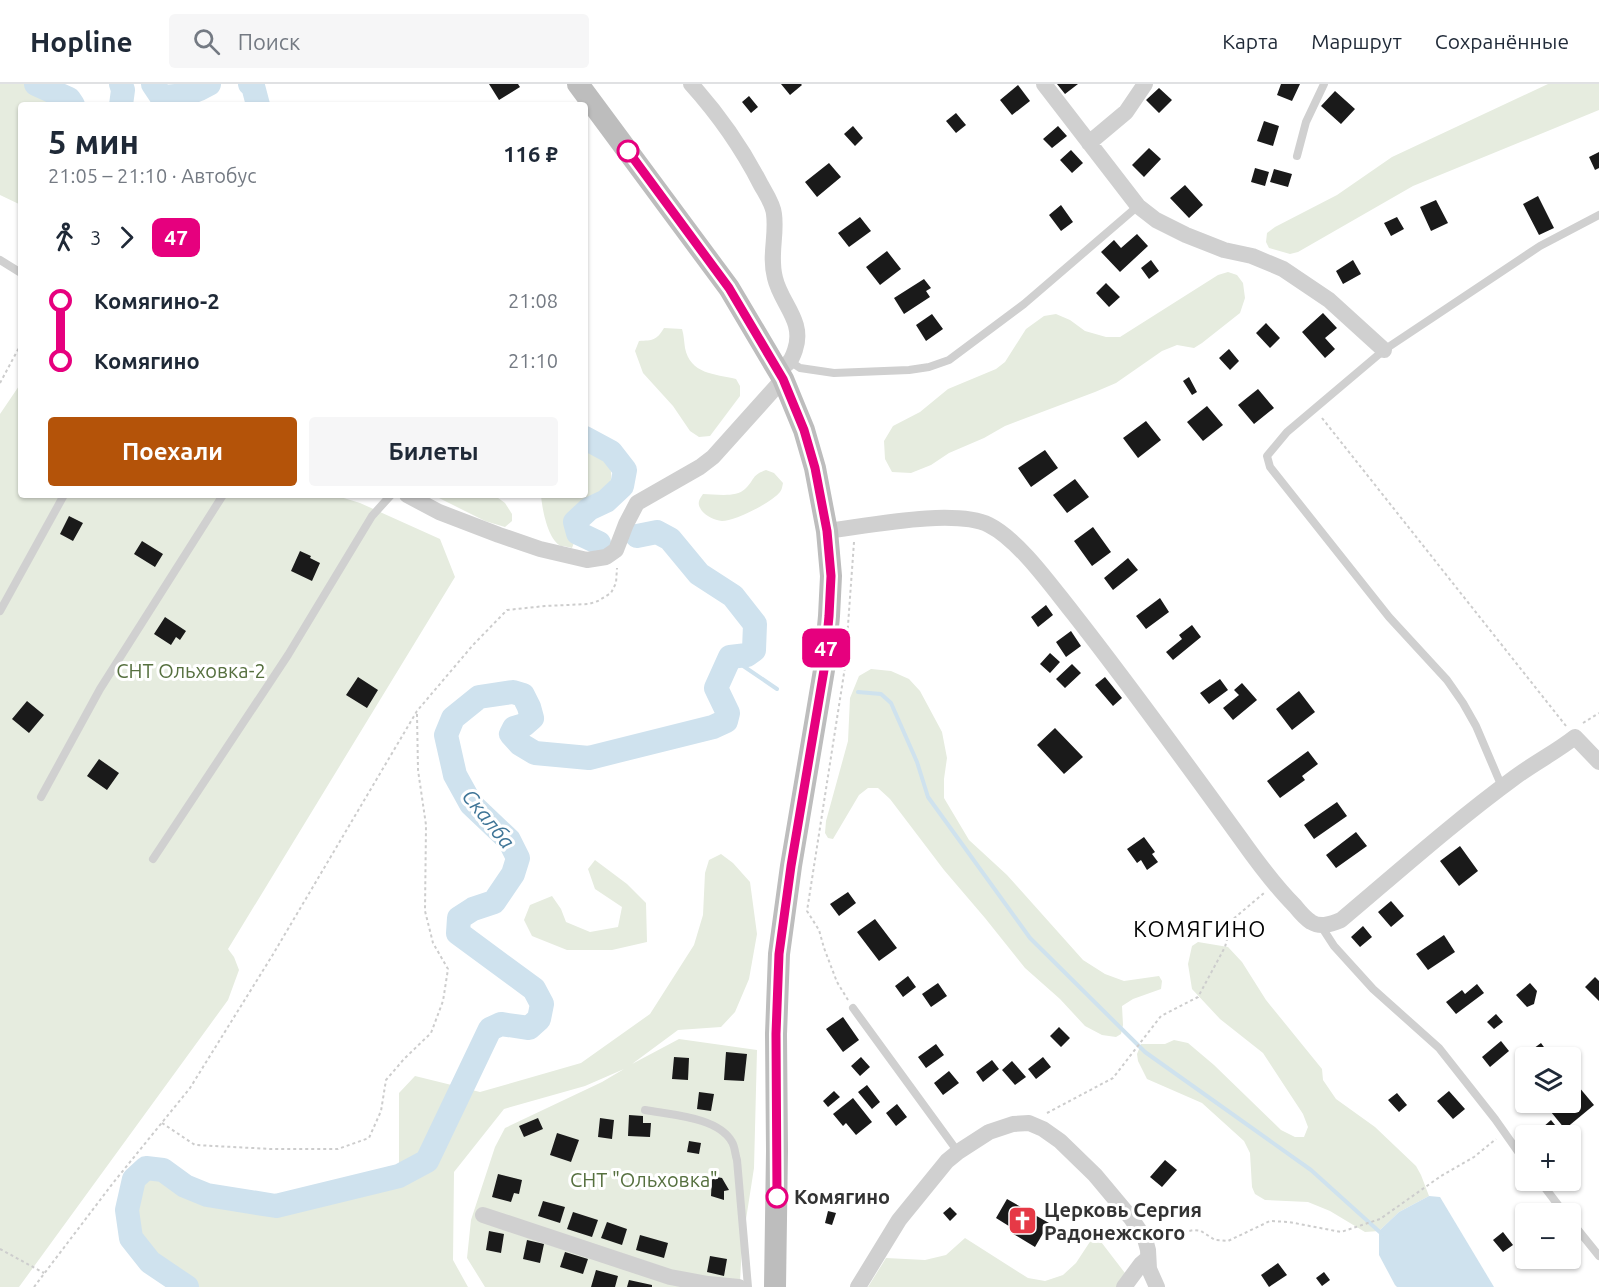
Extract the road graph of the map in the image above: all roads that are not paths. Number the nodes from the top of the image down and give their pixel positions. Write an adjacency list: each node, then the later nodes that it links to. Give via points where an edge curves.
1 (578, 84): 13 (street, via 729,288)
2 (691, 84): 13 (street, via 742,150 774,211 771,264 797,329 798,341)
3 (1044, 84): 6 (street)
4 (1145, 84): 6 (street, via 1126,112)
5 (1324, 84): 7 (lane, via 1306,122)
6 (1089, 143): 8 (street)
7 (1297, 156)
8 (1138, 206): 12 (street, via 1186,235 1282,269 1329,300); 13 (lane, via 1024,304 949,360 909,369 834,373)
9 (1599, 215): 12 (lane, via 1540,246)
10 (0, 260): 11 (lane)
11 (18, 271)
12 (1384, 350): 21 (lane, via 1287,432 1267,456 1269,467 1389,617 1447,680 1476,726)
13 (784, 370): 17 (street, via 713,457 637,503 616,550 606,557 587,560 540,549 439,512); 18 (street, via 815,468)
14 (62, 498): 19 (lane)
15 (221, 498): 22 (lane, via 100,689)
16 (388, 498): 23 (lane, via 372,516 288,655)
17 (413, 498)
18 (827, 531): 24 (street, via 945,518 988,524 1000,533 1042,574 1114,664 1275,885 1310,922); 37 (street, via 831,576 824,670 779,954)
19 (0, 611)
20 (1599, 762): 21 (street, via 1575,737)
21 (1502, 787): 24 (street, via 1341,920)
22 (41, 797)
23 (153, 859)
24 (1321, 925): 27 (lane, via 1334,946 1373,989 1439,1048)
25 (853, 1008): 28 (lane)
26 (645, 1110): 36 (lane, via 710,1124 732,1143 737,1160)
27 (1515, 1148)
28 (958, 1152): 34 (street, via 1003,1126 1029,1123 1043,1129 1095,1175 1131,1218 1145,1239); 38 (street, via 898,1220)
29 (1547, 1191): 30 (lane)
30 (1557, 1203)
31 (483, 1215): 35 (street, via 670,1277)
32 (1581, 1234): 33 (lane)
33 (1599, 1256)
34 (1148, 1258): 39 (street); 40 (street)
35 (739, 1287)
36 (748, 1287)
37 (775, 1287)
38 (858, 1287)
39 (1124, 1287)
40 (1157, 1287)

